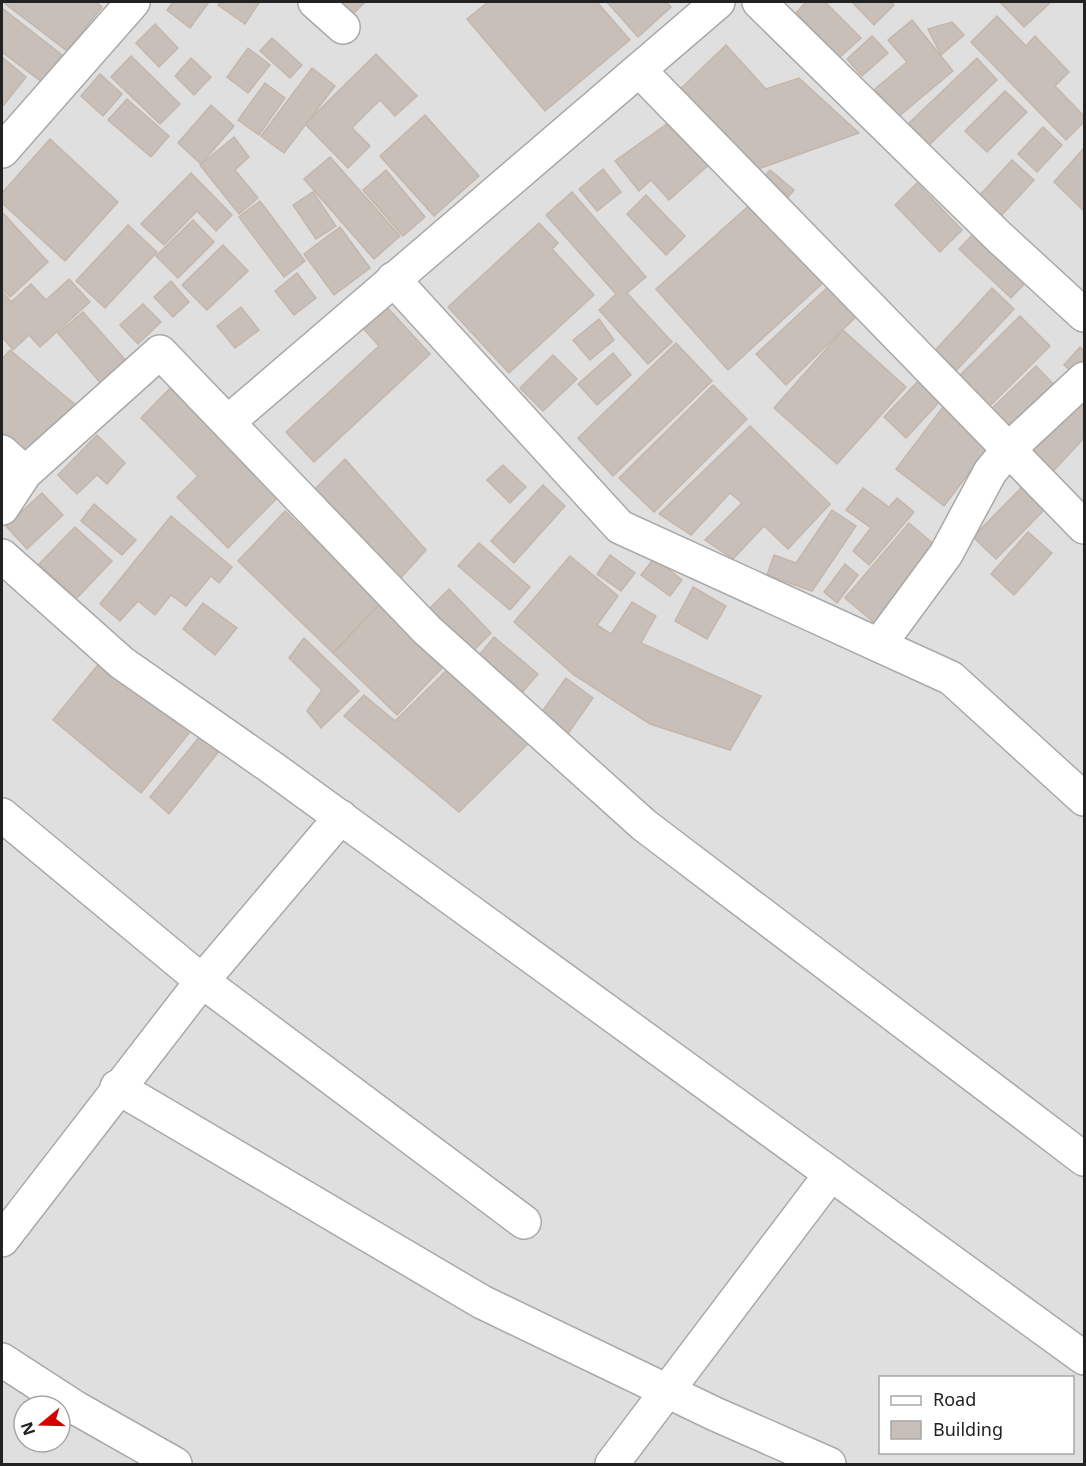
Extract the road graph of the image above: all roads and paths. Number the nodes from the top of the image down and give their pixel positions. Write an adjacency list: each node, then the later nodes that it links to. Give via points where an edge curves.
1 (133, 2): 7 (street)
2 (315, 2): 5 (street)
3 (718, 2): 6 (street)
4 (759, 2): 9 (street)
5 (343, 27)
6 (639, 70): 8 (street); 12 (street)
7 (2, 151)
8 (393, 279): 11 (street); 17 (street, via 620,526)
9 (1084, 315)
10 (1084, 379): 12 (street)
11 (228, 422): 13 (street, via 160,352); 23 (street, via 427,630 644,825)
12 (1009, 449): 15 (street); 17 (street, via 990,472 946,554)
13 (13, 463): 14 (street)
14 (2, 508)
15 (1084, 527)
16 (2, 556): 20 (street, via 122,663)
17 (879, 645): 18 (street, via 951,678)
18 (1084, 800)
19 (2, 815): 21 (street)
20 (341, 817): 21 (street); 24 (street)
21 (202, 981): 22 (street); 25 (street)
22 (117, 1087): 26 (street); 29 (street, via 482,1302)
23 (1084, 1159)
24 (831, 1174): 27 (street); 29 (street)
25 (524, 1222)
26 (2, 1240)
27 (1084, 1358)
28 (2, 1360): 30 (street, via 76,1408)
29 (667, 1391): 31 (street); 32 (street)
30 (175, 1464)
31 (612, 1464)
32 (829, 1464)

